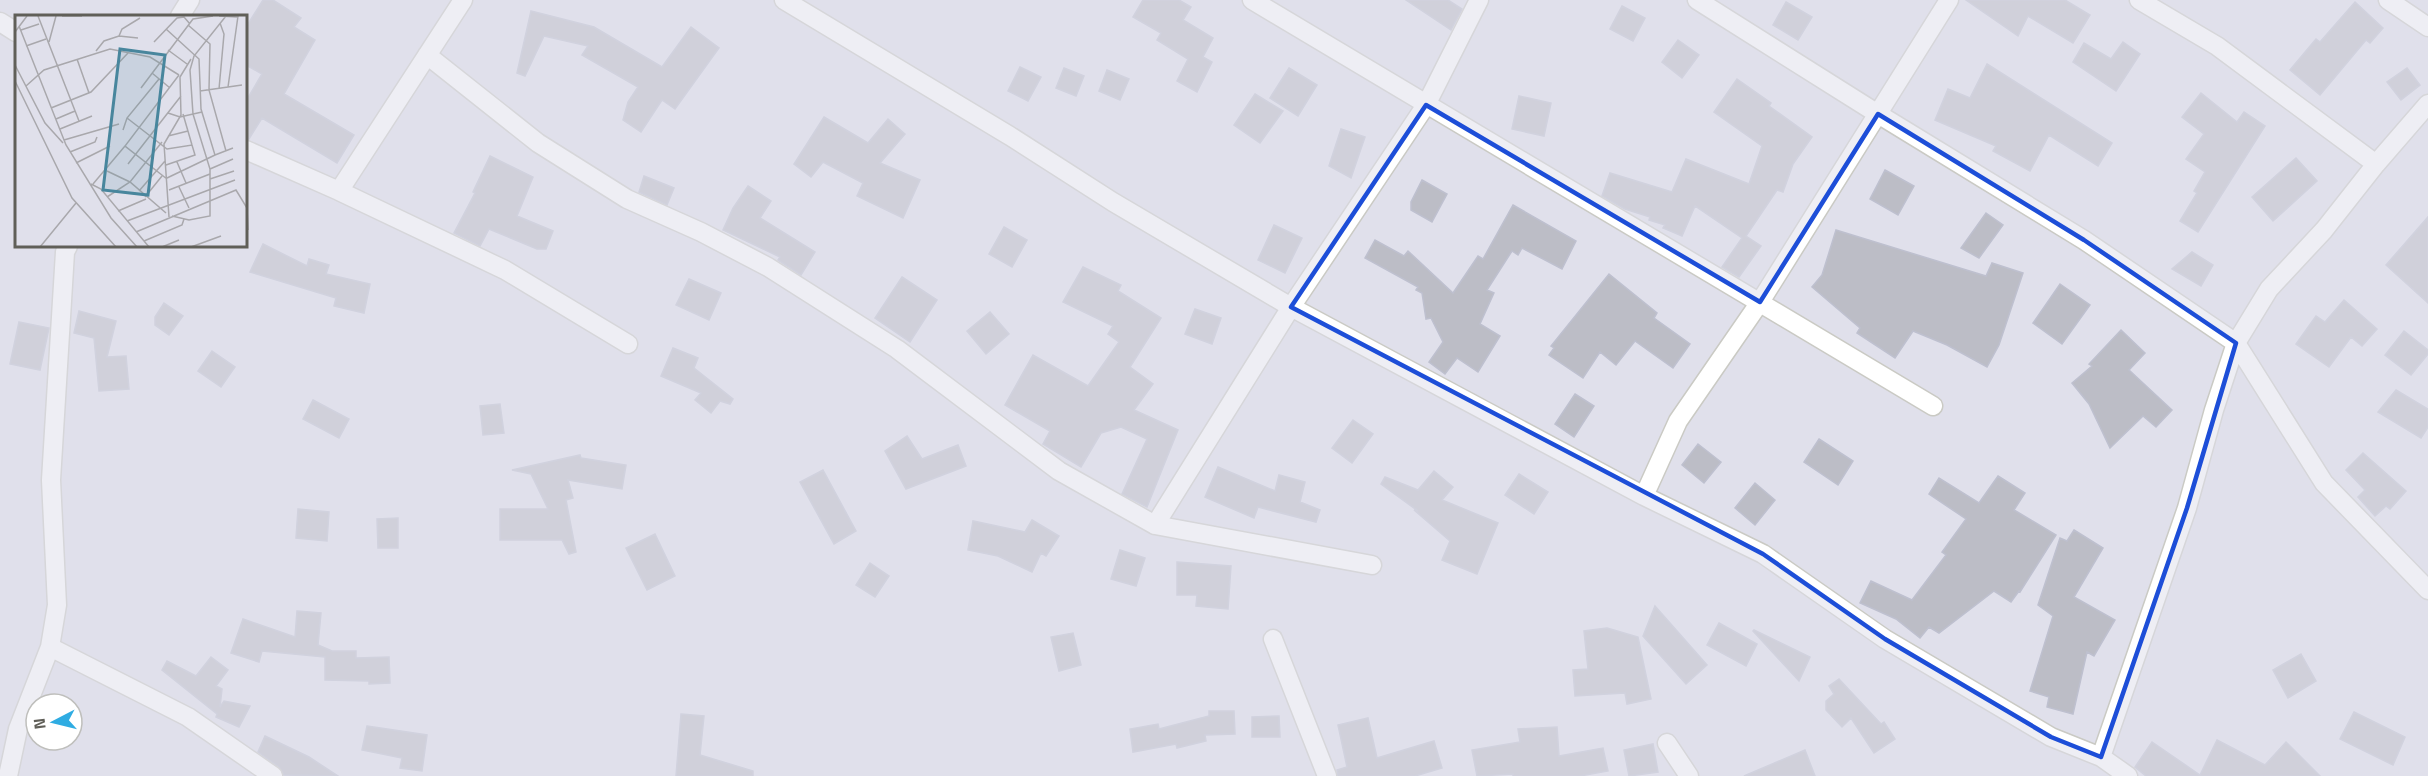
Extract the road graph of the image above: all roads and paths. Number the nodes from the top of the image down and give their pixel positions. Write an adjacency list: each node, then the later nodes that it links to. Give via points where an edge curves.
1 (190, 0): 10 (street)
2 (463, 0): 14 (street)
3 (784, 0): 23 (street)
4 (1252, 0): 16 (street)
5 (1479, 0): 16 (street)
6 (1698, 0): 17 (street)
7 (1948, 0): 17 (street)
8 (2139, 0): 19 (street, via 2217,46)
9 (2388, 0): 12 (street)
10 (181, 15)
11 (0, 22): 13 (street)
12 (2428, 27)
13 (15, 31)
14 (427, 55): 20 (street); 28 (street, via 538,143 627,199 768,267 897,349 1059,471)
15 (2428, 104): 19 (street)
16 (1426, 105): 22 (street); 23 (street)
17 (1878, 114): 22 (street); 24 (street, via 2084,240)
18 (248, 151): 20 (street)
19 (2376, 164): 24 (street, via 2324,230 2269,289)
20 (339, 191): 25 (street, via 505,270)
21 (67, 248): 32 (street, via 51,480 57,605)
22 (1760, 302): 26 (street); 27 (street, via 1678,421)
23 (1292, 307): 27 (street); 28 (street)
24 (2236, 343): 30 (street, via 2324,483); 34 (street, via 2187,508)
25 (628, 344)
26 (1933, 406)
27 (1644, 496): 34 (street, via 1762,554 1885,639 2051,737)
28 (1155, 525): 29 (street)
29 (1372, 565)
30 (2428, 590)
31 (1273, 639): 37 (street)
32 (50, 647): 35 (street, via 18,729); 36 (street, via 188,717)
33 (1667, 743): 38 (street)
34 (2102, 757): 39 (street)
35 (8, 776)
36 (273, 776)
37 (1327, 776)
38 (1689, 776)
39 (2128, 776)

